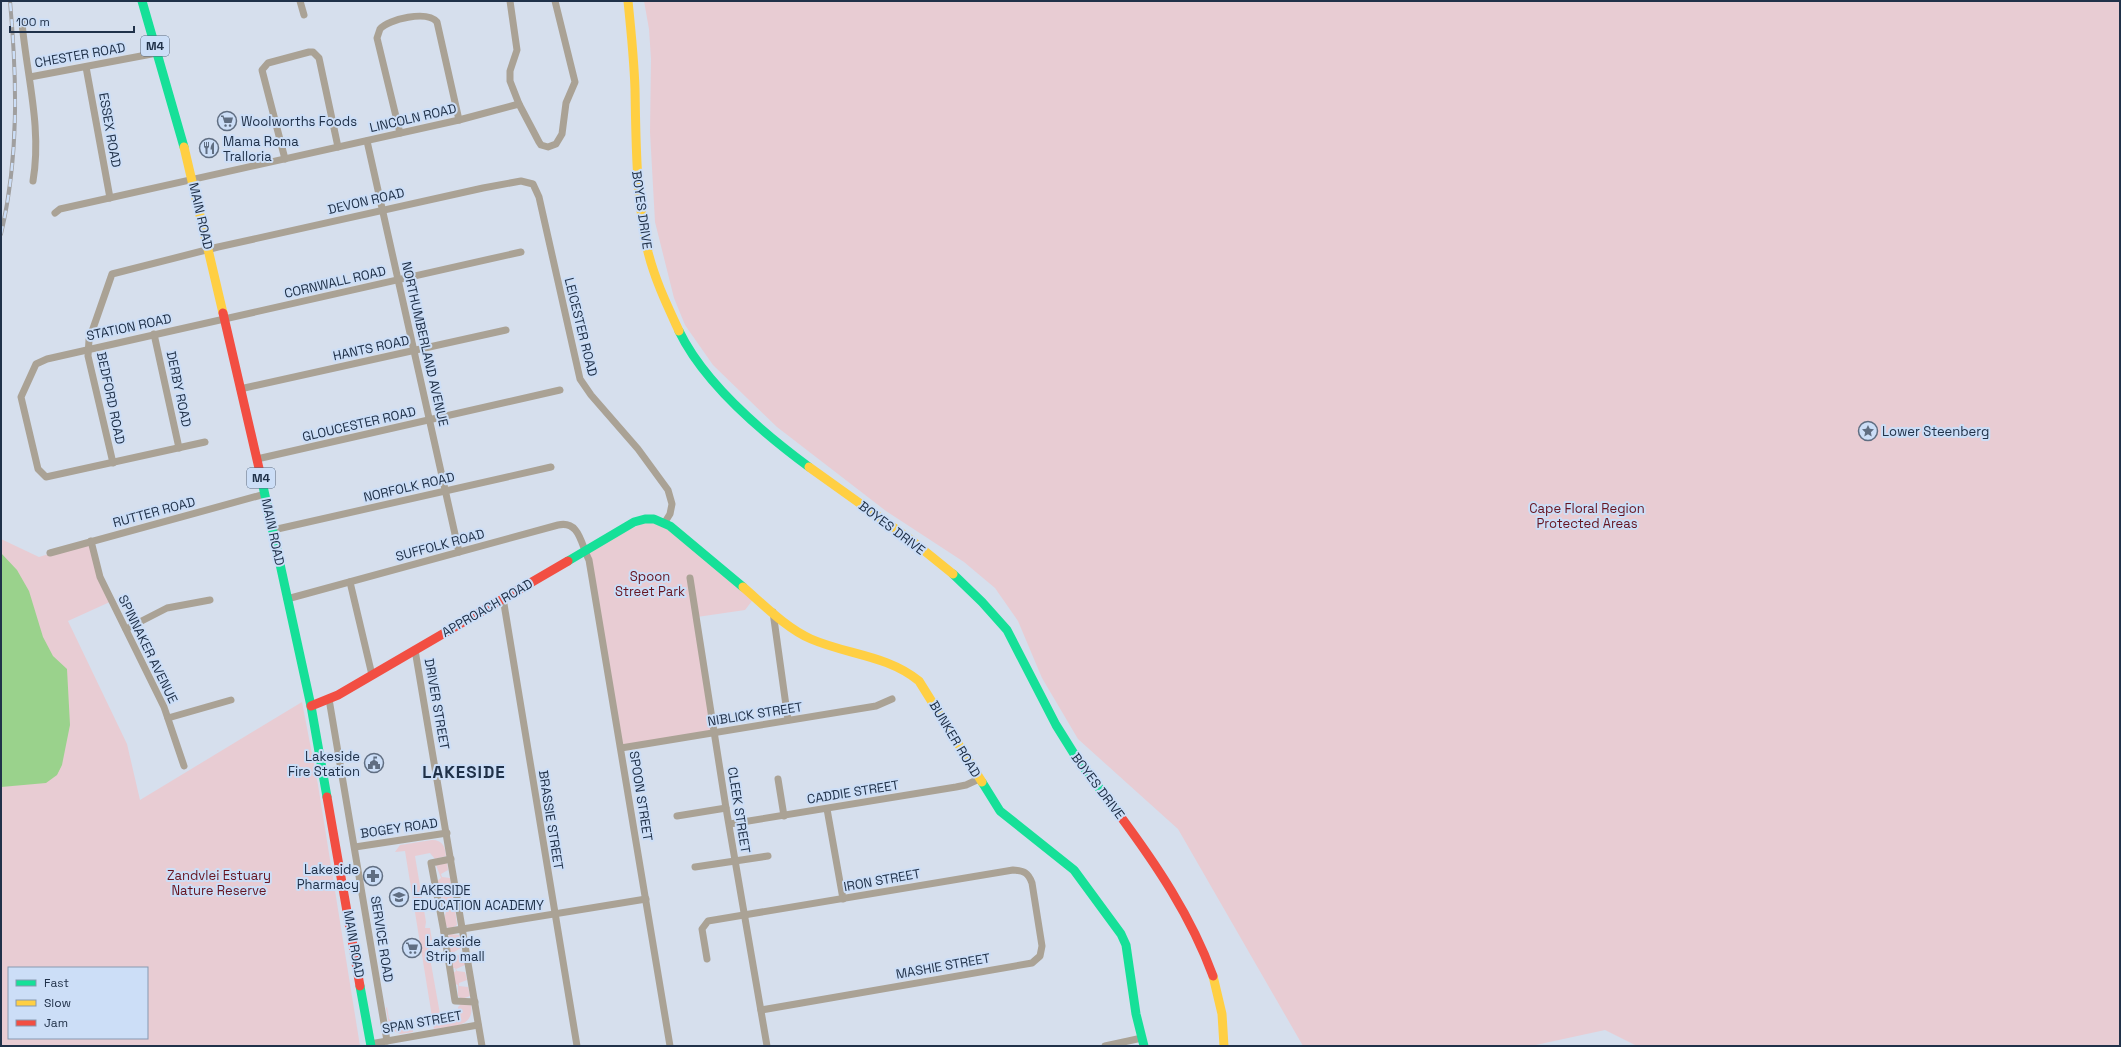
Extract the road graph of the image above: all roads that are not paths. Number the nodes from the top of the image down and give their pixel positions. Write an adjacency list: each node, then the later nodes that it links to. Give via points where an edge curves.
1 (142, 1): 8 (main road, MAIN ROAD / M4)
2 (300, 1): 6 (street)
3 (510, 1): 11 (street, via 517,50 510,76)
4 (555, 1): 11 (street, via 575,82 566,103 562,134 556,144 548,147 541,145)
5 (628, 1): 99 (main road, BOYES DRIVE, via 633,59 636,170 642,228 659,287 680,333 708,374 736,407 782,446 943,566 997,617 1014,642 1062,735 1149,854 1191,925 1207,959 1218,996)
6 (304, 15)
7 (22, 23): 10 (street)
8 (157, 53): 9 (street, CHESTER ROAD); 17 (main road, MAIN ROAD / M4)
9 (86, 67): 10 (street, CHESTER ROAD); 20 (street, ESSEX ROAD)
10 (30, 76): 18 (street, via 37,136)
11 (519, 104): 12 (street, LINCOLN ROAD)
12 (459, 120): 13 (street, LINCOLN ROAD); 13 (street, via 437,22 434,18 425,16 391,22 380,30 377,38)
13 (400, 133): 14 (street, LINCOLN ROAD)
14 (367, 141): 15 (street, LINCOLN ROAD); 21 (street, NORTHUMBERLAND AVENUE)
15 (338, 147): 16 (street, LINCOLN ROAD); 16 (street, via 319,58 317,54 308,52 268,63 262,70)
16 (285, 159): 17 (street, LINCOLN ROAD)
17 (192, 179): 20 (street, LINCOLN ROAD); 23 (main road, MAIN ROAD / M4)
18 (33, 182)
19 (530, 182): 21 (street, DEVON ROAD, via 521,181 483,188); 41 (street, LEICESTER ROAD, via 536,189 580,379 668,490 672,504)
20 (110, 198): 22 (street, LINCOLN ROAD, via 60,209)
21 (383, 210): 23 (street, DEVON ROAD); 25 (street, NORTHUMBERLAND AVENUE)
22 (55, 213)
23 (208, 250): 26 (main road, MAIN ROAD / M4); 29 (street, BEDFORD ROAD, via 112,274)
24 (521, 252): 25 (street, CORNWALL ROAD)
25 (399, 280): 26 (street, CORNWALL ROAD); 30 (street, NORTHUMBERLAND AVENUE)
26 (224, 319): 28 (street, STATION ROAD); 31 (main road, MAIN ROAD / M4)
27 (506, 330): 30 (street, HANTS ROAD)
28 (154, 334): 29 (street, STATION ROAD); 35 (street, DERBY ROAD)
29 (88, 348): 37 (street, BEDFORD ROAD, via 88,362); 37 (street, STATION ROAD, via 39,361 21,397 38,469 42,475 48,477)
30 (414, 351): 31 (street, HANTS ROAD); 33 (street, NORTHUMBERLAND AVENUE)
31 (240, 388): 36 (main road, MAIN ROAD / M4)
32 (560, 390): 33 (street, GLOUCESTER ROAD)
33 (430, 420): 36 (street, GLOUCESTER ROAD); 39 (street, NORTHUMBERLAND AVENUE)
34 (205, 442): 35 (street)
35 (179, 448): 37 (street)
36 (257, 459): 40 (main road, MAIN ROAD / M4)
37 (113, 463)
38 (551, 467): 39 (street, NORFOLK ROAD)
39 (446, 491): 42 (street, NORFOLK ROAD); 45 (street, NORTHUMBERLAND AVENUE)
40 (264, 494): 42 (main road, MAIN ROAD / M4); 43 (street, RUTTER ROAD)
41 (665, 522): 44 (main road, APPROACH ROAD, via 654,518 640,520); 52 (main road, BUNKER ROAD)
42 (273, 530): 50 (main road, MAIN ROAD / M4)
43 (91, 541): 46 (street, RUTTER ROAD); 53 (street, SPINNAKER AVENUE, via 100,577)
44 (584, 551): 45 (street, SUFFOLK ROAD, via 575,527 564,523); 49 (main road, APPROACH ROAD); 63 (street, SPOON STREET, via 589,560)
45 (459, 552): 48 (street, SUFFOLK ROAD)
46 (50, 553)
47 (690, 578): 62 (street, CLEEK STREET)
48 (350, 582): 50 (street, SUFFOLK ROAD); 55 (street)
49 (503, 598): 54 (main road, APPROACH ROAD); 83 (street, BRASSIE STREET)
50 (287, 599): 59 (main road, MAIN ROAD / M4)
51 (210, 600): 53 (street, via 167,608)
52 (773, 612): 61 (street); 68 (main road, BUNKER ROAD, via 805,637 910,672 925,688)
53 (126, 629): 60 (street, SPINNAKER AVENUE)
54 (415, 650): 55 (main road, APPROACH ROAD); 74 (street, DRIVER STREET)
55 (372, 675): 56 (main road, APPROACH ROAD)
56 (329, 699): 59 (main road, APPROACH ROAD); 65 (street, SERVICE ROAD)
57 (892, 699): 61 (street, NIBLICK STREET, via 876,706)
58 (231, 700): 60 (street)
59 (311, 706): 66 (main road, MAIN ROAD / M4)
60 (168, 718): 64 (street, SPINNAKER AVENUE)
61 (788, 720): 62 (street, NIBLICK STREET)
62 (714, 732): 63 (street, NIBLICK STREET); 69 (street, CLEEK STREET)
63 (621, 748): 81 (street, SPOON STREET)
64 (184, 766)
65 (342, 769): 66 (street); 75 (street, SERVICE ROAD)
66 (323, 773): 93 (main road, MAIN ROAD / M4)
67 (778, 779): 72 (street)
68 (979, 779): 70 (street, CADDIE STREET, via 963,786); 92 (main road, BUNKER ROAD, via 1007,817 1074,870 1121,934 1126,945)
69 (726, 808): 71 (street); 73 (street, CLEEK STREET)
70 (827, 809): 72 (street, CADDIE STREET); 82 (street)
71 (677, 816)
72 (784, 816): 73 (street, CADDIE STREET)
73 (730, 824): 78 (street, CLEEK STREET)
74 (447, 834): 75 (street, BOGEY ROAD); 77 (street, DRIVER STREET)
75 (355, 847): 91 (street, SERVICE ROAD)
76 (768, 856): 78 (street)
77 (451, 859): 85 (street, DRIVER STREET); 86 (street, via 431,864)
78 (735, 861): 79 (street); 84 (street, CLEEK STREET)
79 (695, 867)
80 (1024, 871): 82 (street, IRON STREET, via 1013,870); 89 (street, MASHIE STREET, via 1032,883 1042,946 1040,956 1032,963)
81 (646, 899): 83 (street); 96 (street, SPOON STREET)
82 (843, 899): 84 (street, IRON STREET)
83 (555, 914): 85 (street); 95 (street, BRASSIE STREET)
84 (744, 915): 87 (street, IRON STREET, via 704,925 702,929); 89 (street, CLEEK STREET)
85 (462, 929): 86 (street); 88 (street, DRIVER STREET)
86 (447, 932): 88 (street, via 455,1001)
87 (707, 959)
88 (475, 1002): 90 (street, DRIVER STREET)
89 (761, 1010): 97 (street, CLEEK STREET)
90 (478, 1025): 91 (street, SPAN STREET); 94 (street, DRIVER STREET)
91 (387, 1041): 93 (street, SPAN STREET)
92 (1143, 1042): 98 (street)
93 (370, 1045)
94 (482, 1046)
95 (577, 1046)
96 (670, 1046)
97 (767, 1046)
98 (1105, 1046)
99 (1224, 1046)

